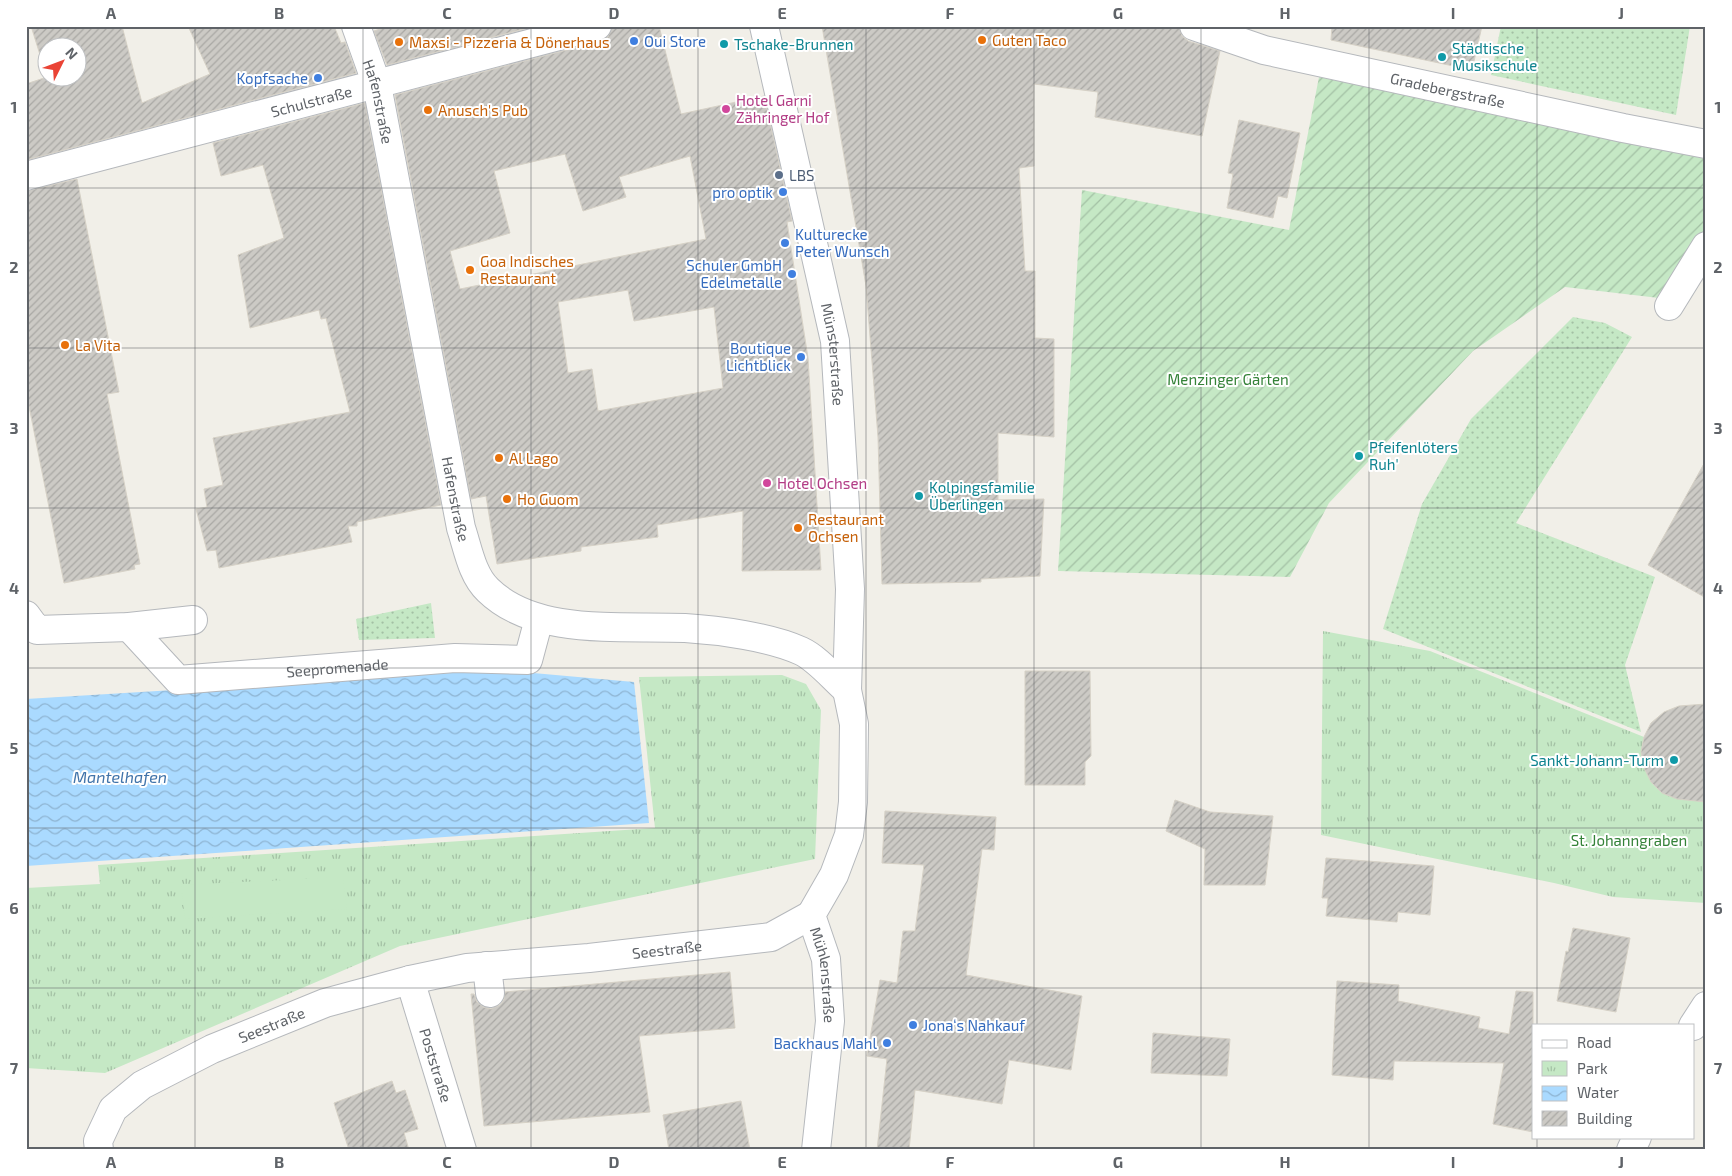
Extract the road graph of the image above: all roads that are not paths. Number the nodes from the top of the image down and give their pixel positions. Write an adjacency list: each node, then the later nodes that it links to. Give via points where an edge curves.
1 (356, 26): 5 (street, Hafenstraße)
2 (597, 26): 5 (street, Schulstraße)
3 (764, 26): 14 (street, Münsterstraße, via 835,341 850,589)
4 (1194, 26): 6 (street, Gradebergstraße, via 1264,50)
5 (378, 85): 7 (street, Schulstraße); 11 (street, Hafenstraße, via 461,528 477,576 488,590 508,607)
6 (1706, 144)
7 (26, 176)
8 (1706, 246): 9 (street)
9 (1669, 306)
10 (26, 615): 13 (street, via 37,630)
11 (539, 619): 13 (street, Seepromenade, via 528,660 455,658 178,680); 14 (street, Hafenstraße, via 597,626 687,628 754,637 802,651)
12 (194, 620): 13 (street)
13 (129, 627)
14 (847, 690): 15 (street, Mühlenstraße, via 854,724 853,802 849,835 834,875)
15 (811, 915): 16 (street, Seestraße, via 771,937 741,942); 24 (street, Mühlenstraße, via 826,959 830,1021)
16 (487, 966): 17 (street, Seestraße); 18 (street)
17 (410, 980): 22 (street, Seestraße, via 325,1003 212,1049 142,1085 113,1109 98,1141); 23 (street, Poststraße)
18 (490, 993)
19 (1706, 1006): 20 (street)
20 (1694, 1024)
21 (1637, 1138): 25 (street)
22 (99, 1150)
23 (462, 1150)
24 (816, 1150)
25 (1631, 1150)

